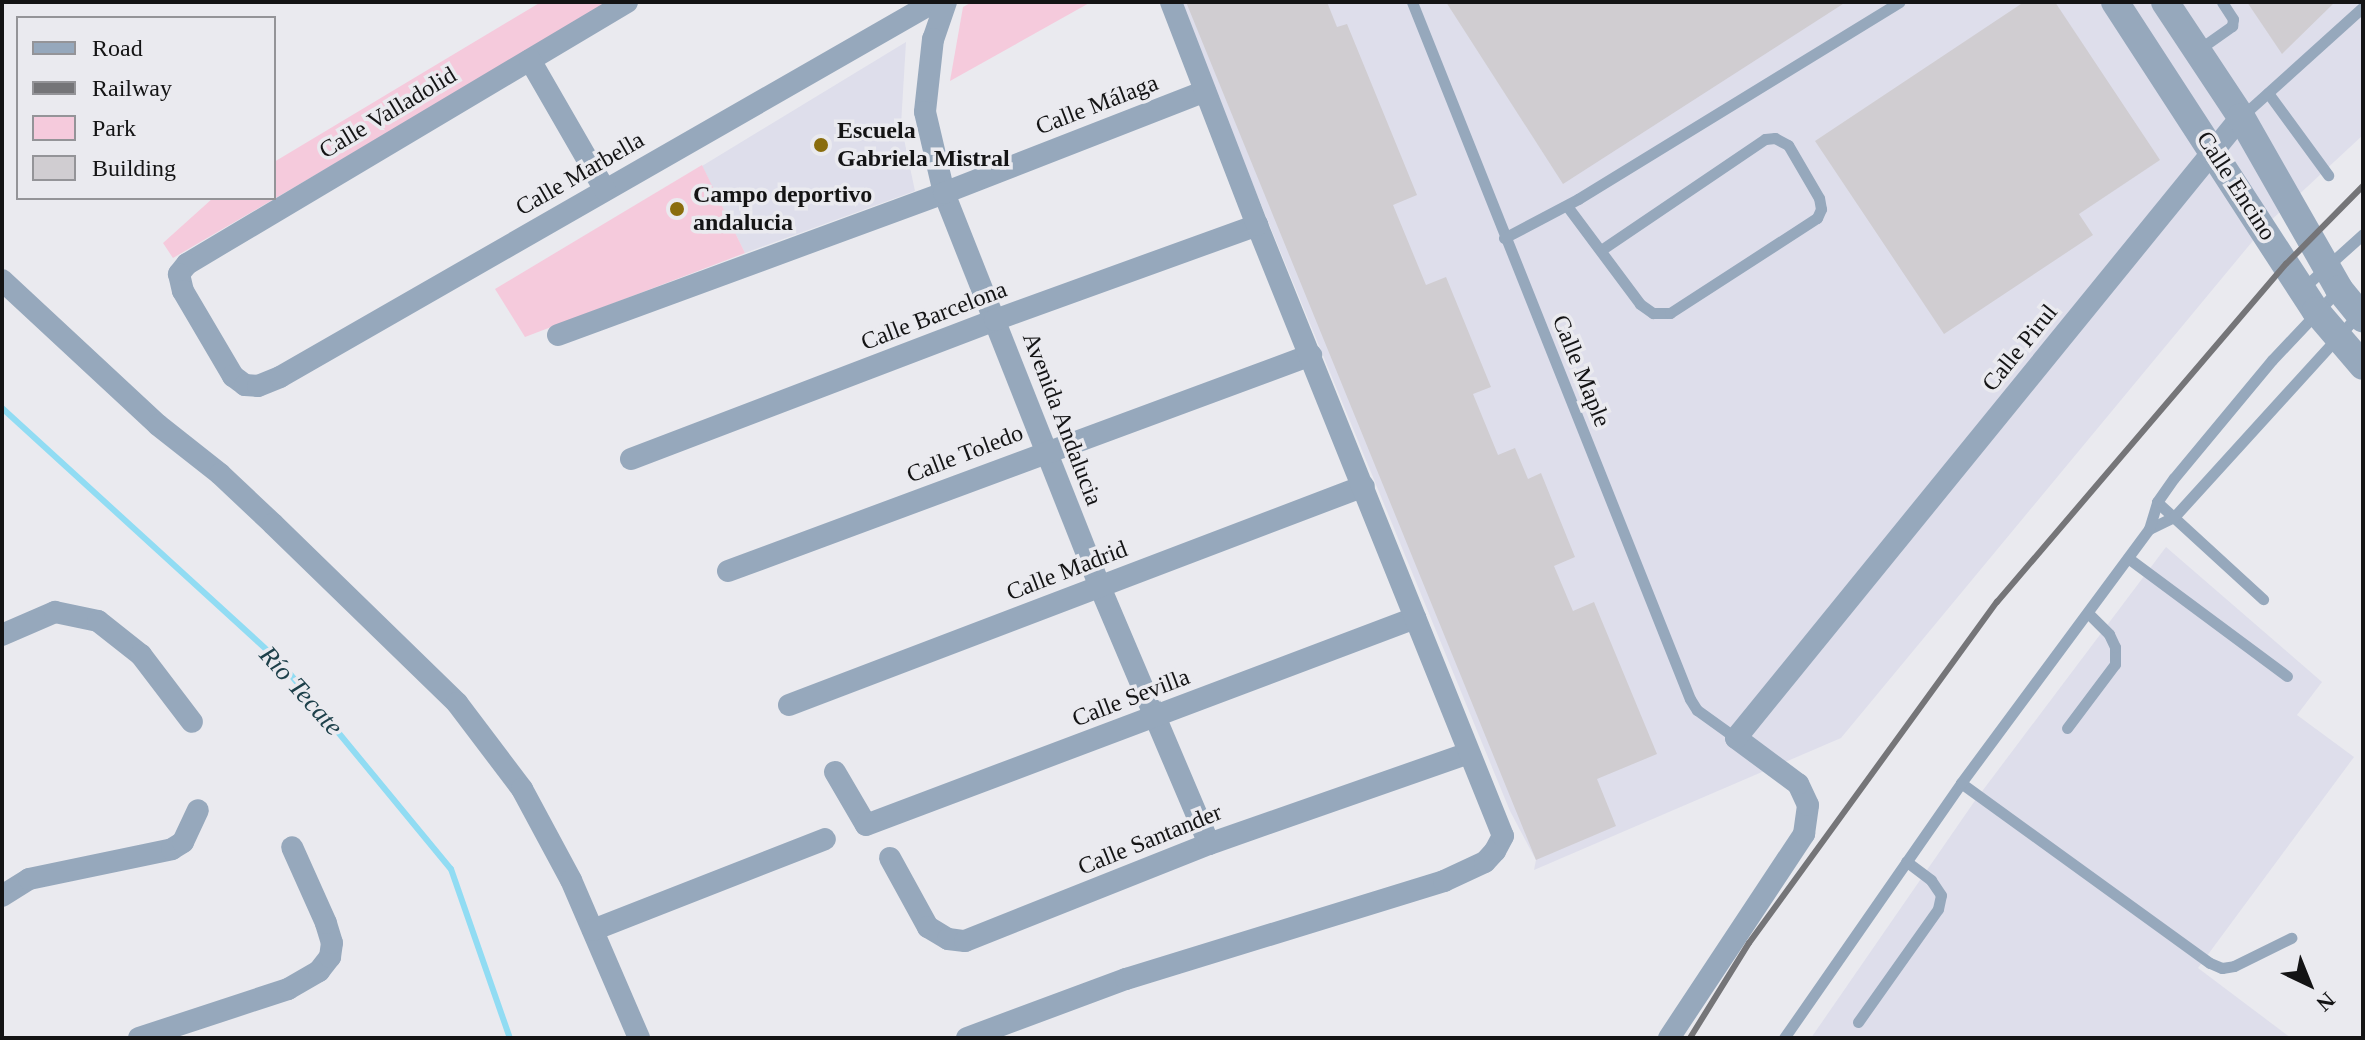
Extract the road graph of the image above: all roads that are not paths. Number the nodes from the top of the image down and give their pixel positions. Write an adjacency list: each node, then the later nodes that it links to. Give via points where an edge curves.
1 (627, 2): 12 (street, Calle Valladolid)
2 (934, 2): 18 (street, Calle Marbella)
3 (946, 2): 19 (street, Avenida Andalucia, via 933,39 925,112)
4 (1171, 2): 13 (street)
5 (1412, 2): 23 (lane, Calle Maple)
6 (1899, 2): 20 (lane)
7 (2115, 2): 16 (street, Calle Encino)
8 (2165, 2): 11 (street, Calle Encino)
9 (2222, 2): 11 (lane, via 2232,26)
10 (2363, 7): 14 (lane, Calle Pirul)
11 (2197, 51): 15 (street, Calle Encino)
12 (530, 60): 18 (street); 34 (street, Calle Valladolid, via 193,259 179,274 187,298 233,376)
13 (1205, 91): 19 (street, Calle Málaga); 21 (street)
14 (2268, 93): 15 (lane, Calle Pirul); 17 (lane)
15 (2241, 117): 16 (street, Calle Pirul); 25 (street, Calle Encino)
16 (2213, 149): 27 (street, Calle Encino); 53 (street, Calle Pirul)
17 (2328, 175)
18 (605, 190): 34 (street, Calle Marbella, via 280,377)
19 (944, 193): 29 (street, Avenida Andalucia); 30 (street, Calle Málaga)
20 (1567, 206): 23 (lane); 24 (lane)
21 (1257, 225): 29 (street, Calle Barcelona); 32 (street)
22 (2363, 234): 25 (lane)
23 (1504, 238): 53 (lane, Calle Maple, via 1690,699)
24 (1601, 250): 24 (lane, via 1640,304 1653,313 1670,313 1817,218 1819,198 1788,145 1765,139)
25 (2333, 278): 27 (lane); 27 (lane); 28 (street, Calle Encino)
26 (2, 280): 64 (street, via 158,425 220,474 457,703 522,789)
27 (2309, 300): 31 (street, Calle Encino); 38 (lane, via 2272,360)
28 (2360, 317): 31 (lane)
29 (995, 320): 35 (street, Avenida Andalucia); 36 (street, Calle Barcelona)
30 (558, 335)
31 (2335, 337): 33 (street, Calle Encino); 39 (lane)
32 (1311, 355): 35 (street, Calle Toledo); 37 (street)
33 (2363, 366)
34 (250, 386)
35 (1047, 450): 42 (street, Calle Toledo); 43 (street, Avenida Andalucia)
36 (631, 459)
37 (1364, 486): 43 (street, Calle Madrid); 46 (street)
38 (2157, 502): 39 (lane); 40 (lane)
39 (2174, 517): 40 (lane); 44 (lane)
40 (2149, 529): 41 (lane)
41 (2128, 558): 45 (lane); 48 (lane)
42 (728, 571)
43 (1100, 587): 49 (street, Calle Madrid); 50 (street, Avenida Andalucia)
44 (2263, 599)
45 (2088, 613): 52 (lane, via 2109,634 2115,664); 56 (lane)
46 (1415, 618): 50 (street, Calle Sevilla); 54 (street)
47 (2, 635): 51 (street, via 55,612 98,621 141,655)
48 (2287, 676)
49 (789, 705)
50 (1156, 716): 55 (street, Calle Sevilla, via 866,825); 59 (street, Avenida Andalucia)
51 (192, 722)
52 (2067, 728)
53 (1736, 738): 70 (street, via 1798,784 1808,805 1804,834)
54 (1469, 753): 59 (street, Calle Santander); 69 (street, via 1503,836 1485,862 1444,881 1126,979)
55 (835, 772)
56 (1961, 783): 62 (lane); 65 (lane, via 2210,963 2234,966)
57 (198, 810): 63 (street, via 183,842 172,849 29,879)
58 (825, 839): 64 (street)
59 (1209, 844): 61 (street, Calle Santander, via 965,941 948,939 928,927)
60 (292, 847): 67 (street, via 332,943 330,957 319,971 288,989)
61 (890, 858)
62 (1906, 861): 66 (lane, via 1931,880 1941,895 1938,909); 71 (lane)
63 (2, 896)
64 (593, 930): 68 (street)
65 (2291, 938)
66 (1858, 1022)
67 (139, 1038)
68 (639, 1038)
69 (967, 1038)
70 (1669, 1038)
71 (1784, 1038)

